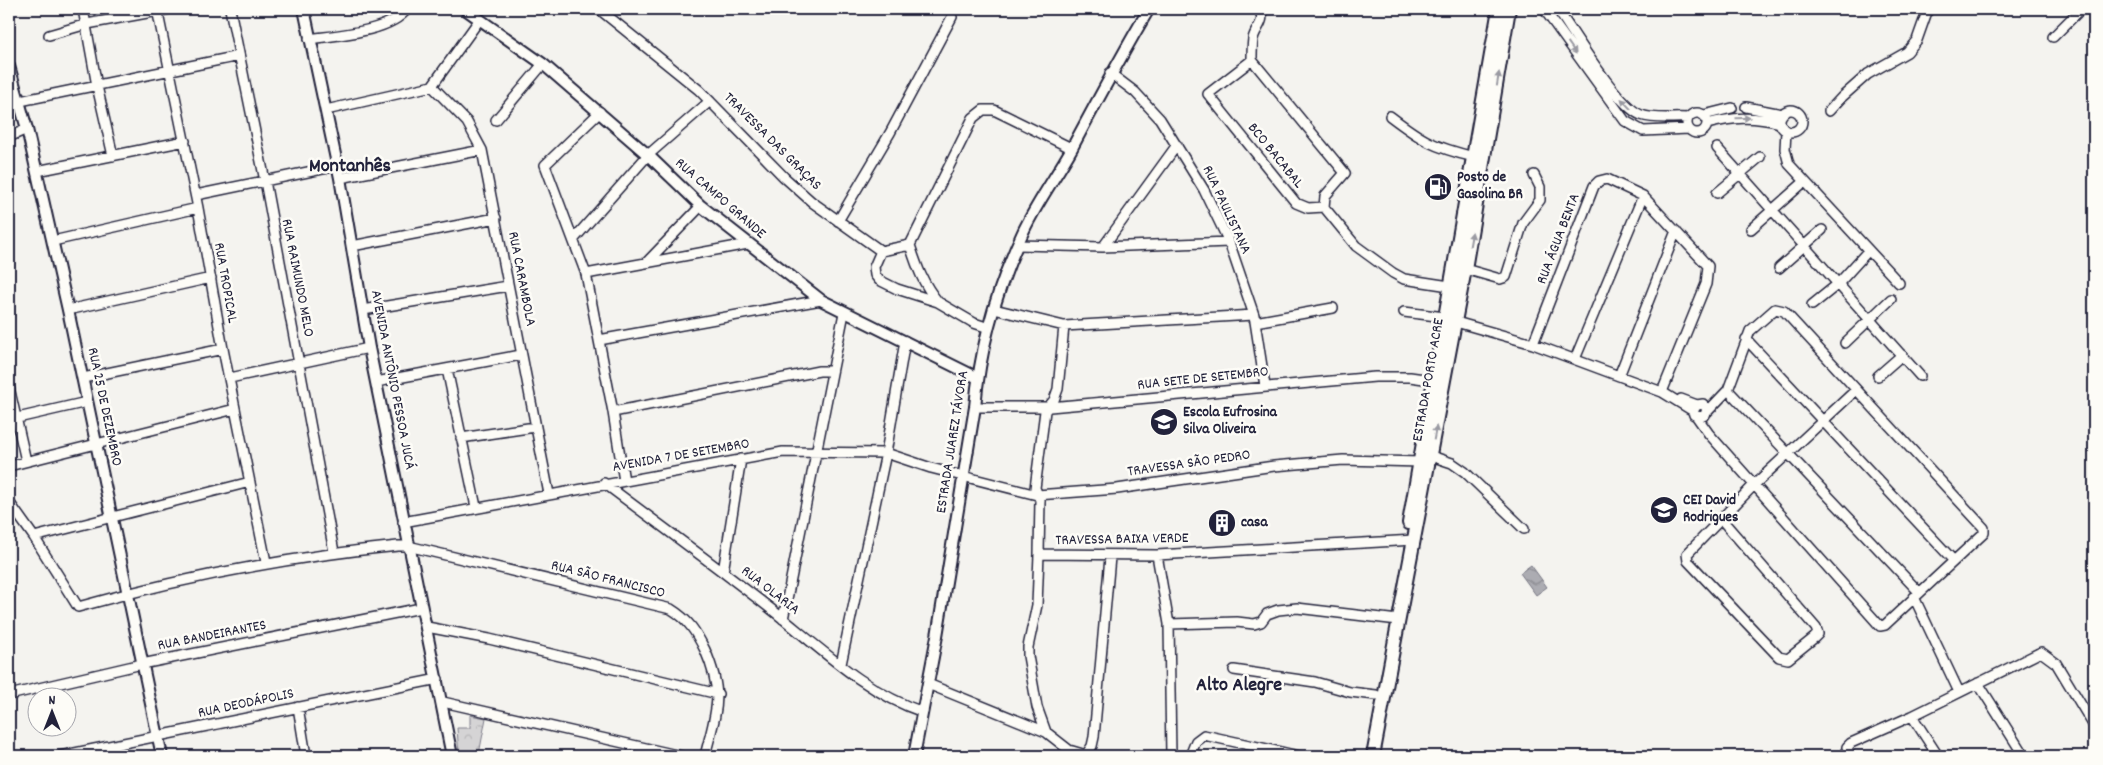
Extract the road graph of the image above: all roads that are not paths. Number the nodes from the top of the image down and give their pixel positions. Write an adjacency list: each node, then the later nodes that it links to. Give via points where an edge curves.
1 (83, 9): 19 (street)
2 (169, 9): 16 (street)
3 (230, 9): 23 (street, RUA RAIMUNDO MELO)
4 (304, 9): 22 (street, AVENIDA ANTÔNIO PESSOA JUCÁ)
5 (407, 9): 22 (street, via 382,26)
6 (465, 9): 18 (street, RUA CAMPO GRANDE)
7 (599, 9): 32 (street, TRAVESSA DAS GRAÇAS)
8 (1149, 9): 28 (street, ESTRADA JUAREZ TÁVORA)
9 (1258, 9): 24 (street, via 1262,21 1253,40)
10 (1499, 9): 58 (main road, ESTRADA PORTO ACRE)
11 (1509, 9): 92 (main road, ESTRADA PORTO ACRE, one-way to 11)
12 (1544, 9): 47 (street, one-way to 47, via 1618,113)
13 (1557, 9): 39 (street, one-way to 13, via 1632,111 1619,97)
14 (1928, 9): 36 (street, via 1917,40 1907,52 1868,74)
15 (2081, 9): 21 (street)
16 (157, 10): 19 (street); 27 (street, RUA TROPICAL)
17 (952, 17): 75 (street, via 890,134)
18 (480, 19): 25 (street, RUA CAMPO GRANDE); 30 (street)
19 (86, 24): 20 (street); 29 (street)
20 (49, 34)
21 (2053, 37)
22 (309, 40): 35 (street, AVENIDA ANTÔNIO PESSOA JUCÁ)
23 (238, 56): 27 (street); 65 (street, RUA RAIMUNDO MELO)
24 (1252, 60): 71 (street, via 1345,173 1325,196); 71 (street, BCO BACABAL, via 1208,94 1296,203 1308,208)
25 (543, 64): 37 (street, RUA CAMPO GRANDE); 43 (street)
26 (9, 66): 31 (street, RUA 25 DE DEZEMBRO)
27 (169, 72): 29 (street); 51 (street, RUA TROPICAL)
28 (1110, 74): 52 (street, RUA PAULISTANA, via 1149,105); 53 (street, ESTRADA JUAREZ TÁVORA)
29 (97, 86): 31 (street); 57 (street)
30 (432, 86): 35 (street); 55 (street, RUA CARAMBOLA, via 467,122)
31 (20, 101): 45 (street, RUA 25 DE DEZEMBRO)
32 (710, 101): 56 (street); 75 (street, TRAVESSA DAS GRAÇAS, via 784,176)
33 (1746, 107): 42 (street)
34 (1732, 108): 44 (street)
35 (326, 110): 60 (street, AVENIDA ANTÔNIO PESSOA JUCÁ)
36 (1829, 111)
37 (600, 112): 56 (street, RUA CAMPO GRANDE); 79 (street, via 545,165)
38 (1390, 116): 58 (street, via 1422,140 1439,148)
39 (1644, 116): 40 (street); 47 (street)
40 (1662, 117): 41 (street); 48 (street)
41 (1688, 118): 44 (street, via 1695,113); 46 (street)
42 (1781, 118): 44 (street, one-way to 42); 49 (street); 49 (street, via 1792,110 1801,115 1802,126)
43 (496, 120)
44 (1706, 120): 46 (street, via 1702,132)
45 (27, 129): 50 (street); 61 (street, RUA 25 DE DEZEMBRO)
46 (1689, 129): 48 (street)
47 (1643, 131): 48 (street)
48 (1663, 131)
49 (1789, 132): 66 (street, via 1786,141 1789,164)
50 (9, 137)
51 (185, 141): 57 (street); 68 (street, RUA TROPICAL)
52 (1177, 145): 81 (street, RUA PAULISTANA, via 1204,190); 87 (street)
53 (1071, 148): 83 (street, via 987,109 973,118); 84 (street, ESTRADA JUAREZ TÁVORA)
54 (1717, 148): 63 (street)
55 (482, 150): 64 (street); 74 (street, RUA CARAMBOLA)
56 (648, 155): 70 (street, RUA CAMPO GRANDE); 79 (street)
57 (113, 156): 61 (street)
58 (1474, 156): 98 (main road, ESTRADA PORTO ACRE)
59 (1760, 157): 63 (street)
60 (338, 166): 64 (street, AVENIDA ANTÔNIO PESSOA JUCÁ); 65 (street)
61 (37, 171): 80 (street, RUA 25 DE DEZEMBRO)
62 (1534, 175): 92 (street, via 1540,187 1540,200 1523,223 1506,277 1500,279)
63 (1740, 175): 67 (street); 73 (street)
64 (340, 178): 85 (street, AVENIDA ANTÔNIO PESSOA JUCÁ)
65 (265, 181): 68 (street); 124 (street, RUA RAIMUNDO MELO)
66 (1804, 182): 73 (street); 89 (street)
67 (1718, 193)
68 (196, 195): 72 (street, RUA TROPICAL)
69 (1643, 196): 78 (street, RUA ÁGUA BENTA); 118 (street, RUA ÁGUA BENTA, via 1607,179 1594,186); 123 (street)
70 (701, 206): 82 (street, RUA CAMPO GRANDE); 90 (street)
71 (1324, 207): 98 (street, via 1356,246 1393,273 1404,279)
72 (198, 208): 80 (street); 94 (street, RUA TROPICAL)
73 (1771, 211): 76 (street); 86 (street)
74 (496, 218): 85 (street); 97 (street, RUA CARAMBOLA)
75 (838, 221): 88 (street, TRAVESSA DAS GRAÇAS)
76 (1751, 229)
77 (1822, 230): 86 (street)
78 (1676, 231): 127 (street); 139 (street, RUA ÁGUA BENTA, via 1704,260 1709,275)
79 (574, 239): 93 (street)
80 (53, 242): 105 (street, RUA 25 DE DEZEMBRO)
81 (1229, 242): 87 (street); 109 (street, RUA PAULISTANA)
82 (748, 244): 90 (street); 100 (street, RUA CAMPO GRANDE)
83 (910, 245): 88 (street); 101 (street, via 917,270)
84 (1018, 245): 87 (street); 104 (street, ESTRADA JUAREZ TÁVORA)
85 (352, 246): 106 (street, AVENIDA ANTÔNIO PESSOA JUCÁ)
86 (1804, 246): 91 (street); 96 (street)
87 (1103, 247)
88 (881, 251): 101 (street, via 874,267 879,280 897,290)
89 (1868, 252): 95 (street); 96 (street)
90 (647, 262): 93 (street)
91 (1779, 268)
92 (1466, 269): 98 (main road, ESTRADA PORTO ACRE)
93 (586, 274): 115 (street)
94 (211, 278): 105 (street); 119 (street, RUA TROPICAL)
95 (1899, 283)
96 (1838, 284): 102 (street); 111 (street)
97 (508, 286): 106 (street); 121 (street, RUA CARAMBOLA)
98 (1456, 287): 110 (main road, ESTRADA PORTO ACRE)
99 (1891, 299): 111 (street)
100 (821, 300): 108 (street, RUA CAMPO GRANDE); 115 (street)
101 (938, 302): 113 (street)
102 (1812, 305)
103 (1333, 308): 109 (street)
104 (994, 309): 112 (street); 113 (street, ESTRADA JUAREZ TÁVORA)
105 (68, 310): 130 (street, RUA 25 DE DEZEMBRO)
106 (363, 310): 120 (street, AVENIDA ANTÔNIO PESSOA JUCÁ)
107 (1404, 312): 110 (street)
108 (844, 313): 116 (street, RUA CAMPO GRANDE); 126 (street)
109 (1254, 318): 112 (street); 135 (street, RUA PAULISTANA)
110 (1450, 319): 118 (street); 133 (main road, ESTRADA PORTO ACRE)
111 (1870, 319): 117 (street); 122 (street)
112 (1064, 326): 142 (street, via 1058,388)
113 (989, 328): 132 (street, ESTRADA JUAREZ TÁVORA)
114 (1746, 339): 137 (street); 138 (street, via 1750,331 1774,310 1780,309); 147 (street)
115 (599, 340): 145 (street)
116 (905, 341): 132 (street, RUA CAMPO GRANDE); 153 (street)
117 (1845, 343)
118 (1533, 344): 123 (street)
119 (223, 348): 130 (street); 131 (street, RUA TROPICAL)
120 (369, 348): 124 (street); 134 (street, AVENIDA ANTÔNIO PESSOA JUCÁ)
121 (521, 355): 125 (street); 148 (street, RUA CARAMBOLA)
122 (1902, 355): 128 (street); 129 (street)
123 (1575, 359): 127 (street)
124 (298, 362): 131 (street); 174 (street, RUA RAIMUNDO MELO)
125 (447, 369): 134 (street); 149 (street)
126 (832, 371): 145 (street); 152 (street)
127 (1619, 376): 139 (street)
128 (1878, 376)
129 (1920, 376)
130 (83, 378): 140 (street, RUA 25 DE DEZEMBRO)
131 (230, 378): 143 (street, RUA TROPICAL)
132 (978, 378): 141 (street, ESTRADA JUAREZ TÁVORA)
133 (1439, 381): 135 (street, RUA SETE DE SETEMBRO, via 1375,377); 155 (main road, ESTRADA PORTO ACRE)
134 (376, 382): 169 (street, AVENIDA ANTÔNIO PESSOA JUCÁ)
135 (1265, 386): 142 (street, RUA SETE DE SETEMBRO)
136 (9, 387): 146 (street)
137 (1728, 390): 144 (street, via 1717,403); 151 (street)
138 (1856, 390): 147 (street); 178 (street, via 1984,528 1984,533)
139 (1666, 393): 144 (street)
140 (87, 402): 146 (street); 150 (street, RUA 25 DE DEZEMBRO)
141 (975, 407): 142 (street, RUA SETE DE SETEMBRO); 158 (street, ESTRADA JUAREZ TÁVORA)
142 (1050, 407): 164 (street, via 1044,415 1035,488)
143 (235, 409): 150 (street); 160 (street, RUA TROPICAL)
144 (1701, 411): 162 (street, via 1704,427)
145 (613, 412): 159 (street)
146 (12, 419): 156 (street)
147 (1824, 420): 151 (street); 178 (street)
148 (534, 427): 149 (street); 163 (street, RUA CARAMBOLA)
149 (461, 438): 166 (street)
150 (96, 443): 156 (street); 167 (street, RUA 25 DE DEZEMBRO)
151 (1788, 452): 162 (street); 182 (street)
152 (816, 453): 153 (street, AVENIDA 7 DE SETEMBRO); 154 (street, AVENIDA 7 DE SETEMBRO, via 783,452); 184 (street)
153 (886, 453): 158 (street, AVENIDA 7 DE SETEMBRO); 189 (street)
154 (741, 459): 159 (street, AVENIDA 7 DE SETEMBRO); 180 (street)
155 (1426, 459): 164 (street, TRAVESSA SÃO PEDRO, via 1274,466 1117,489); 170 (street, TRAVESSA SÃO PEDRO, via 1452,463 1465,472); 172 (main road, ESTRADA PORTO ACRE)
156 (26, 461): 157 (street)
157 (9, 466)
158 (963, 476): 164 (street, TRAVESSA SÃO PEDRO); 193 (street, ESTRADA JUAREZ TÁVORA)
159 (624, 481): 161 (street, AVENIDA 7 DE SETEMBRO)
160 (250, 482): 167 (street); 179 (street, RUA TROPICAL)
161 (604, 483): 163 (street, AVENIDA 7 DE SETEMBRO); 180 (street, RUA OLARIA)
162 (1754, 485): 168 (street); 182 (street, via 1880,626 1885,625)
163 (549, 494): 166 (street, AVENIDA 7 DE SETEMBRO)
164 (1037, 495): 175 (street, via 1040,500)
165 (9, 502): 171 (street)
166 (476, 507): 169 (street, AVENIDA 7 DE SETEMBRO)
167 (112, 516): 171 (street); 181 (street, RUA 25 DE DEZEMBRO)
168 (1722, 520): 168 (street, via 1816,628 1818,634 1788,659 1781,658 1688,560 1688,550)
169 (403, 522): 173 (street, AVENIDA ANTÔNIO PESSOA JUCÁ)
170 (1524, 529)
171 (34, 537): 181 (street, RUA SÃO FRANCISCO, via 78,607)
172 (1410, 539): 177 (street, TRAVESSA BAIXA VERDE); 185 (main road, ESTRADA PORTO ACRE)
173 (408, 546): 174 (street, RUA SÃO FRANCISCO); 183 (street, AVENIDA ANTÔNIO PESSOA JUCÁ); 195 (street, RUA SÃO FRANCISCO, via 671,609 686,619 698,635 716,678)
174 (334, 552): 179 (street, RUA SÃO FRANCISCO)
175 (1039, 554): 176 (street, TRAVESSA BAIXA VERDE); 203 (street, via 1037,605 1028,647 1037,707)
176 (1110, 556): 177 (street, TRAVESSA BAIXA VERDE); 203 (street, via 1092,746 1086,755 1069,750)
177 (1157, 556): 186 (street)
178 (1953, 560): 182 (street)
179 (266, 562): 181 (street, RUA SÃO FRANCISCO)
180 (723, 572): 184 (street, RUA OLARIA)
181 (127, 593): 188 (street, RUA 25 DE DEZEMBRO)
182 (1916, 595): 194 (street)
183 (421, 608): 187 (street, AVENIDA ANTÔNIO PESSOA JUCÁ); 188 (street, RUA BANDEIRANTES)
184 (783, 619): 189 (street, RUA OLARIA)
185 (1394, 620): 186 (street, via 1297,608 1267,614 1261,622 1254,624); 197 (main road, ESTRADA PORTO ACRE); 216 (main road, ESTRADA PORTO ACRE)
186 (1169, 624): 212 (street)
187 (427, 627): 191 (street, AVENIDA ANTÔNIO PESSOA JUCÁ); 195 (street)
188 (142, 664): 196 (street, RUA BANDEIRANTES); 204 (street, RUA 25 DE DEZEMBRO)
189 (841, 664): 200 (street, RUA OLARIA, via 896,702)
190 (1234, 670): 197 (street)
191 (438, 679): 198 (street, AVENIDA ANTÔNIO PESSOA JUCÁ); 199 (street, RUA DEODÁPOLIS)
192 (1978, 683): 194 (street); 202 (street, via 2042,652 2056,663); 219 (street)
193 (928, 684): 200 (street, ESTRADA JUAREZ TÁVORA); 203 (street)
194 (1959, 692): 201 (street)
195 (718, 694): 210 (street, RUA SÃO FRANCISCO)
196 (9, 695)
197 (1376, 695): 215 (main road, ESTRADA PORTO ACRE)
198 (443, 702): 208 (street, AVENIDA ANTÔNIO PESSOA JUCÁ); 209 (street)
199 (298, 708): 204 (street, RUA DEODÁPOLIS); 207 (street)
200 (923, 712): 211 (street, ESTRADA JUAREZ TÁVORA)
201 (1912, 716): 217 (street, via 1851,743 1847,747); 218 (street)
202 (2094, 726)
203 (1046, 732)
204 (158, 736): 205 (street, RUA DEODÁPOLIS); 206 (street, RUA 25 DE DEZEMBRO)
205 (60, 756)
206 (162, 756)
207 (306, 756)
208 (452, 756)
209 (681, 756)
210 (705, 756)
211 (914, 756)
212 (1171, 756)
213 (1190, 756): 214 (street, via 1196,741 1204,735)
214 (1299, 756)
215 (1364, 756)
216 (1373, 756)
217 (1850, 756)
218 (1938, 756)
219 (2024, 756)

